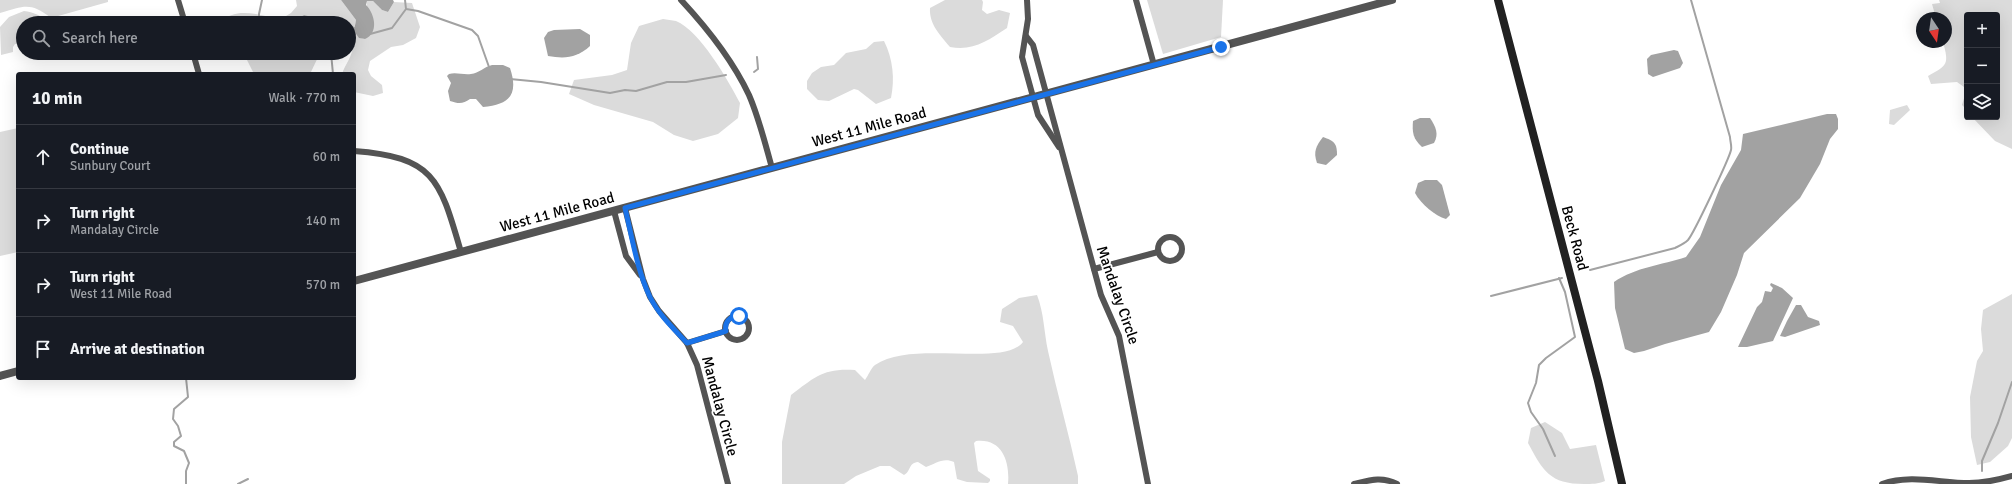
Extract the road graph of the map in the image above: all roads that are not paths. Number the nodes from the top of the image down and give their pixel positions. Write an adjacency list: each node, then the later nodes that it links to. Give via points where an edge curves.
1 (178, 0): 7 (street)
2 (681, 0): 16 (street, via 704,25 736,69 759,122)
3 (1027, 0): 8 (street)
4 (1136, 0): 10 (street)
5 (1392, 0): 10 (street, West 11 Mile Road)
6 (1498, 0): 33 (main road, Beck Road, via 1598,381)
7 (183, 16)
8 (1026, 36): 12 (street, Mandalay Circle, via 1033,45); 13 (street, via 1022,54)
9 (195, 60): 11 (street)
10 (1154, 65): 12 (street, West 11 Mile Road)
11 (198, 72)
12 (1046, 94): 13 (street, West 11 Mile Road); 15 (street, Mandalay Circle)
13 (1033, 97): 15 (street, via 1041,120); 16 (street, West 11 Mile Road)
14 (356, 151): 19 (street, via 380,152 395,156 410,162 430,176 444,199)
15 (1062, 152): 21 (street, Mandalay Circle)
16 (772, 168): 17 (street, West 11 Mile Road)
17 (625, 208): 18 (street, West 11 Mile Road); 22 (street, Mandalay Circle)
18 (614, 211): 19 (street, West 11 Mile Road); 22 (street, via 626,256)
19 (461, 252): 23 (street, West 11 Mile Road)
20 (1158, 252): 21 (street)
21 (1094, 269): 30 (street, Mandalay Circle, via 1101,295 1120,336)
22 (643, 279): 25 (street, Mandalay Circle, via 650,298)
23 (356, 280)
24 (726, 331): 25 (street)
25 (687, 343): 29 (street, Mandalay Circle, via 697,365)
26 (16, 372): 27 (street)
27 (0, 376)
28 (2012, 476): 34 (street, via 2000,480 1969,483 1905,479)
29 (728, 484)
30 (1148, 484)
31 (1354, 484): 32 (street, via 1378,479 1386,479)
32 (1397, 484)
33 (1622, 484)
34 (1882, 484)

